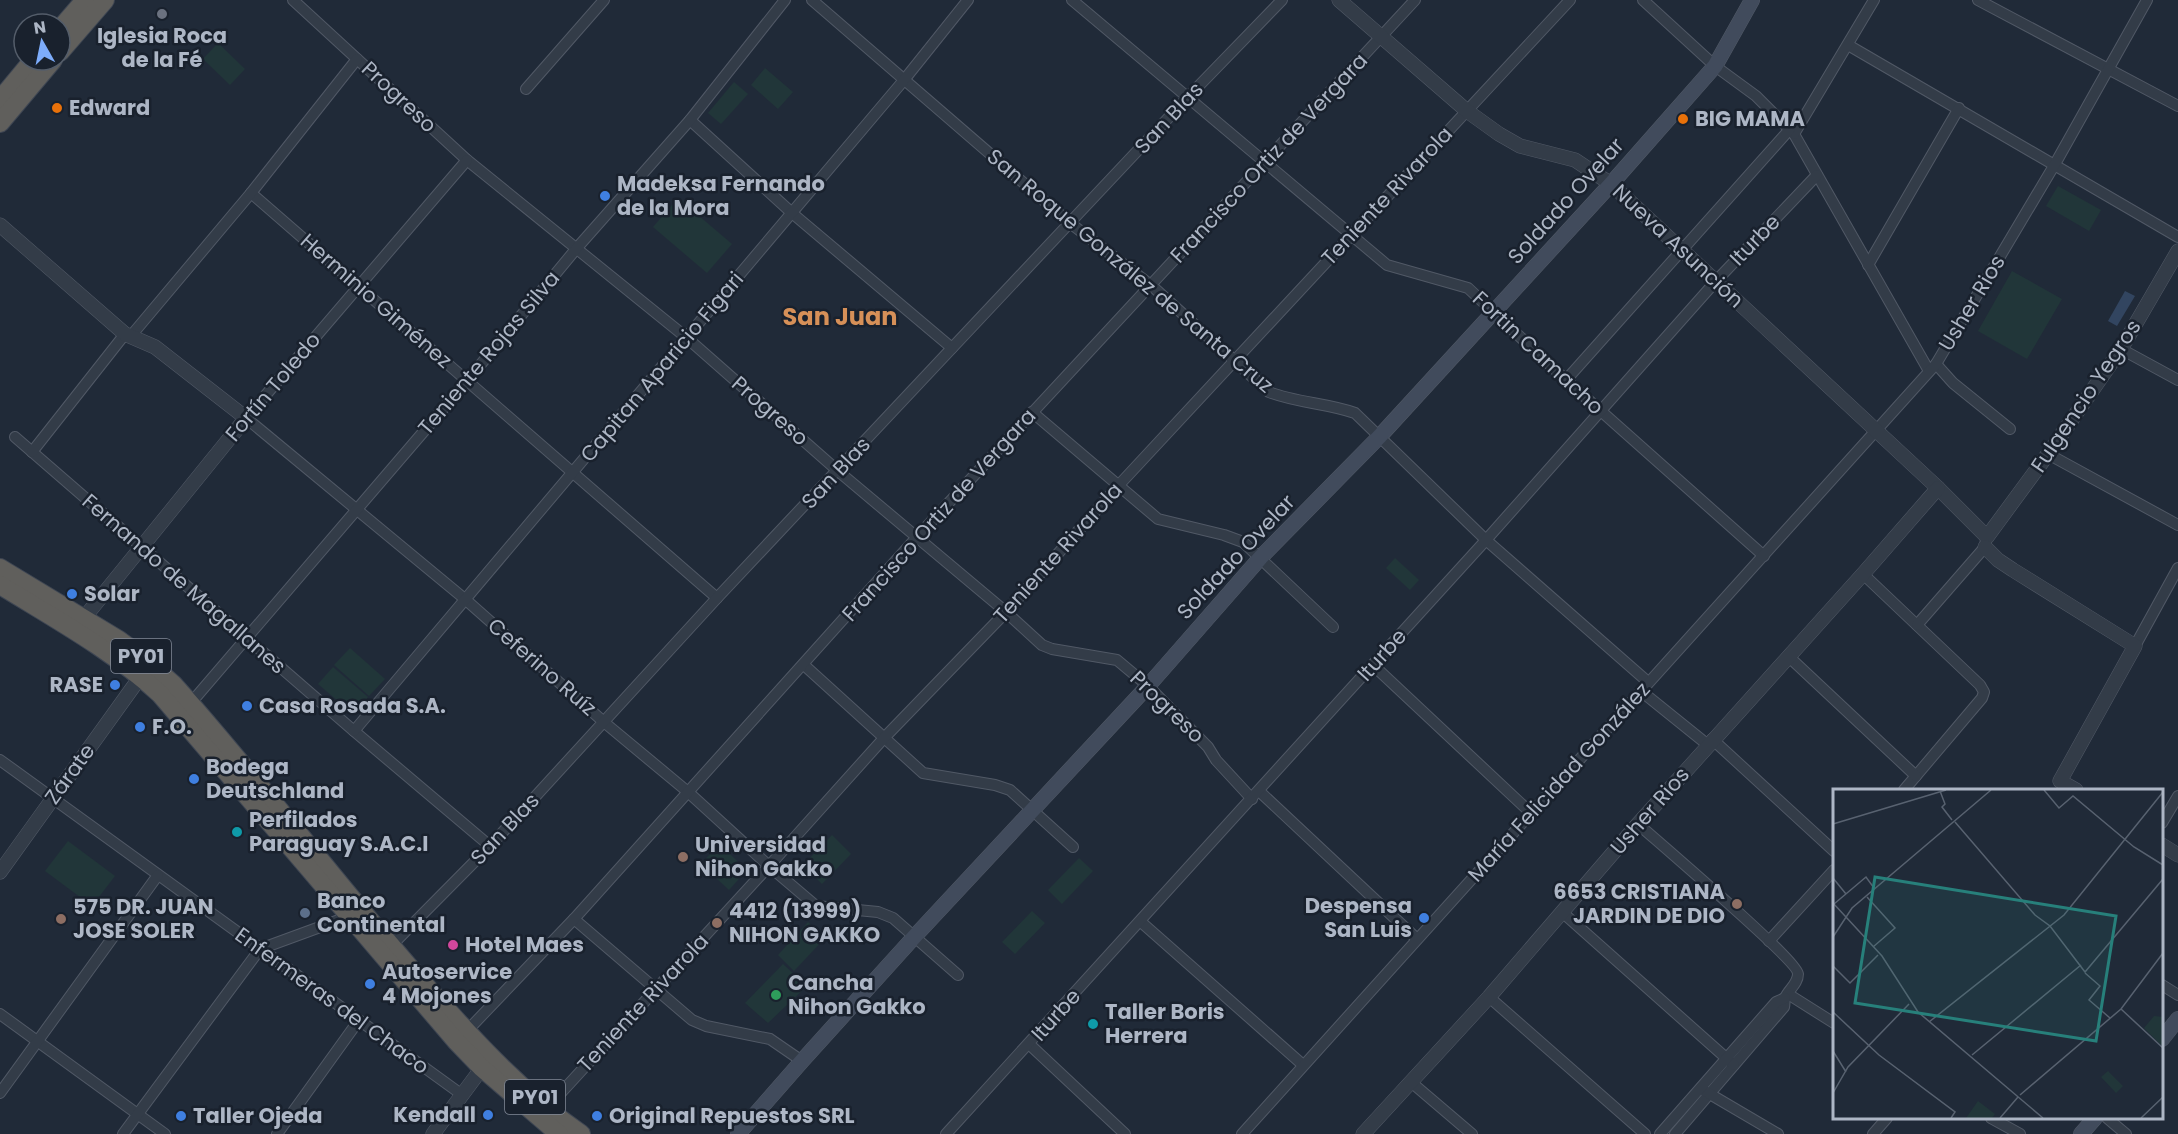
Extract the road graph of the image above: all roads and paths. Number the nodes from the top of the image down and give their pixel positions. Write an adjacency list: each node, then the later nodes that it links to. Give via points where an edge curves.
1 (85, 0): 18 (highway)
2 (105, 0): 20 (highway)
3 (293, 0): 22 (street, Progreso)
4 (604, 0): 28 (street)
5 (786, 0): 34 (street, Teniente Rojas Silva)
6 (812, 0): 27 (street, San Roque González de Santa Cruz)
7 (968, 0): 27 (street, Capitan Aparicio Figari)
8 (1072, 0): 30 (street, Fortin Camacho)
9 (1282, 0): 30 (street, San Blas)
10 (1339, 0): 19 (street, Nueva Asunción)
11 (1415, 0): 19 (street, Francisco Ortiz de Vergara)
12 (1570, 0): 33 (street, Teniente Rivarola)
13 (1643, 0): 23 (street)
14 (1752, 0): 23 (main road, Soldado Ovelar)
15 (1874, 0): 21 (street)
16 (1978, 0): 24 (street)
17 (2147, 0): 24 (street, Usher Rios)
18 (72, 15)
19 (1381, 36): 33 (street, Nueva Asunción); 38 (street, Francisco Ortiz de Vergara)
20 (72, 38)
21 (1848, 45): 32 (street); 36 (street)
22 (357, 59): 37 (street, Progreso); 42 (street)
23 (1715, 66): 36 (street, via 1756,96); 41 (main road, Soldado Ovelar)
24 (2108, 71): 31 (street); 39 (street, Usher Rios)
25 (21, 72): 29 (highway)
26 (43, 72): 35 (highway)
27 (904, 80): 43 (street, Capitan Aparicio Figari); 44 (street, San Roque González de Santa Cruz)
28 (526, 89)
29 (2, 91)
30 (1188, 97): 38 (street, Fortin Camacho); 44 (street, San Blas)
31 (2178, 106)
32 (1959, 108): 39 (street); 51 (street)
33 (1467, 111): 41 (street, Nueva Asunción, via 1520,146 1575,160); 46 (street, Teniente Rivarola)
34 (690, 120): 43 (street); 48 (street, Teniente Rojas Silva)
35 (0, 123)
36 (1792, 132): 40 (street); 49 (street)
37 (467, 160): 48 (street, Progreso); 53 (street, Fortín Toledo)
38 (1266, 162): 46 (street, Fortin Camacho); 54 (street, Francisco Ortiz de Vergara)
39 (2055, 164): 47 (street); 63 (street, Usher Rios)
40 (1817, 175): 51 (street); 52 (street, Iturbe)
41 (1611, 184): 49 (street, Nueva Asunción); 55 (main road, Soldado Ovelar)
42 (251, 193): 53 (street, Herminio Giménez); 56 (street)
43 (792, 213): 58 (street, Capitan Aparicio Figari); 60 (street)
44 (1070, 222): 54 (street, San Roque González de Santa Cruz); 60 (street, San Blas)
45 (0, 225): 57 (street)
46 (1351, 234): 55 (street, Fortin Camacho, via 1387,265 1468,288); 62 (street, Teniente Rivarola)
47 (2178, 237)
48 (576, 249): 58 (street, Progreso); 66 (street, Teniente Rojas Silva)
49 (1684, 251): 52 (street, Nueva Asunción); 64 (street)
50 (2178, 251): 61 (street, Fulgencio Yegros)
51 (1868, 265): 63 (street)
52 (1716, 281): 67 (street, Iturbe); 71 (street, Nueva Asunción)
53 (358, 286): 66 (street, Herminio Giménez); 69 (street, Fortín Toledo)
54 (1152, 286): 62 (street, San Roque González de Santa Cruz); 68 (street, Francisco Ortiz de Vergara)
55 (1494, 311): 64 (street, Fortin Camacho); 72 (main road, Soldado Ovelar)
56 (140, 325): 57 (street); 59 (street, Ceferino Ruíz)
57 (128, 335): 59 (street); 74 (street)
58 (687, 338): 76 (street, Progreso); 77 (street, Capitan Aparicio Figari)
59 (155, 347): 69 (street, Ceferino Ruíz)
60 (952, 348): 76 (street, San Blas)
61 (2121, 349): 65 (street); 75 (street, Fulgencio Yegros)
62 (1234, 362): 72 (street, San Roque González de Santa Cruz, via 1269,392 1355,413); 78 (street, Teniente Rivarola)
63 (1932, 368): 70 (street); 71 (street, Usher Rios)
64 (1566, 380): 67 (street, Fortin Camacho)
65 (2178, 380)
66 (467, 381): 77 (street, Herminio Giménez); 80 (street, Teniente Rojas Silva)
67 (1600, 411): 83 (street, Iturbe); 86 (street, Fortin Camacho)
68 (1032, 412): 78 (street); 82 (street, Francisco Ortiz de Vergara)
69 (246, 418): 80 (street, Ceferino Ruíz); 85 (street, Fortín Toledo)
70 (2010, 429)
71 (1877, 432): 79 (street, Nueva Asunción); 86 (street, María Felicidad González)
72 (1380, 436): 83 (street, San Roque González de Santa Cruz); 87 (main road, Soldado Ovelar)
73 (15, 437): 74 (street, Fernando de Magallanes)
74 (32, 452): 85 (street, Fernando de Magallanes)
75 (2048, 454): 81 (street); 84 (street, Fulgencio Yegros)
76 (838, 471): 82 (street, Progreso); 92 (street, San Blas)
77 (573, 472): 92 (street, Herminio Giménez); 93 (street, Capitan Aparicio Figari)
78 (1118, 486): 87 (street, via 1158,519 1243,542); 94 (street, Teniente Rivarola)
79 (1938, 488): 84 (street, Nueva Asunción); 90 (street, Usher Rios)
80 (356, 511): 93 (street, Ceferino Ruíz); 98 (street, Teniente Rojas Silva)
81 (2178, 525)
82 (917, 537): 94 (street, Progreso); 101 (street, Francisco Ortiz de Vergara)
83 (1486, 540): 102 (street, Iturbe); 105 (street, San Roque González de Santa Cruz)
84 (1986, 542): 96 (street); 99 (street, Nueva Asunción, via 1998,560)
85 (140, 546): 95 (street, Fortín Toledo); 98 (street, Fernando de Magallanes)
86 (1764, 556): 105 (street, María Felicidad González)
87 (1261, 557): 97 (street); 104 (main road, Soldado Ovelar)
88 (0, 568): 95 (highway, PY01)
89 (2178, 568): 99 (street)
90 (1863, 574): 96 (street); 100 (street, Usher Rios)
91 (0, 585): 103 (highway, PY01)
92 (717, 598): 107 (street, San Blas)
93 (466, 600): 107 (street, Ceferino Ruíz); 108 (street, Capitan Aparicio Figari)
94 (1006, 612): 104 (street, Progreso, via 1042,645 1117,660); 109 (street, Teniente Rivarola)
95 (84, 618): 106 (highway, PY01, via 142,657)
96 (1917, 625): 112 (street, via 1984,692)
97 (1333, 627)
98 (247, 639): 106 (street, Teniente Rojas Silva); 108 (street, Fernando de Magallanes)
99 (2135, 646): 113 (street)
100 (1788, 656): 110 (street, Usher Rios); 112 (street)
101 (804, 665): 109 (street); 115 (street, Francisco Ortiz de Vergara)
102 (1373, 665): 116 (street, Iturbe); 120 (street)
103 (141, 676): 118 (street, Zárate); 133 (highway, PY01, via 179,714)
104 (1148, 686): 116 (street, Progreso, via 1216,760); 119 (main road, Soldado Ovelar)
105 (1644, 686): 110 (street, San Roque González de Santa Cruz); 120 (street, María Felicidad González)
106 (190, 704): 139 (highway, PY01)
107 (605, 723): 115 (street, Ceferino Ruíz); 123 (street, San Blas)
108 (354, 731): 123 (street, Fernando de Magallanes)
109 (884, 738): 119 (street, via 923,772 1010,790); 128 (street, Teniente Rivarola)
110 (1710, 742): 122 (street, Usher Rios); 126 (street, San Roque González de Santa Cruz)
111 (0, 760): 118 (street, Enfermeras del Chaco)
112 (1916, 776): 114 (street)
113 (2057, 786)
114 (1905, 789)
115 (688, 792): 128 (street, Ceferino Ruíz); 134 (street, Francisco Ortiz de Vergara)
116 (1256, 795): 135 (street, Iturbe); 137 (street, Progreso)
117 (2178, 795): 121 (street)
118 (52, 798): 130 (street, Zárate); 131 (street, Enfermeras del Chaco)
119 (1033, 811): 125 (street); 136 (main road, Soldado Ovelar)
120 (1532, 814): 137 (street, María Felicidad González)
121 (2163, 821)
122 (1638, 824): 132 (street, Usher Rios); 138 (street)
123 (490, 846): 139 (street, San Blas)
124 (2163, 846): 127 (street)
125 (1073, 848)
126 (1833, 850)
127 (2178, 855)
128 (769, 866): 136 (street, Ceferino Ruíz, via 816,906 878,912 894,918); 143 (street, Teniente Rivarola)
129 (1833, 871): 138 (street)
130 (0, 872)
131 (158, 875): 140 (street, Enfermeras del Chaco); 153 (street)
132 (1562, 912): 146 (street, Usher Rios); 156 (street)
133 (350, 916): 140 (street); 158 (highway, PY01)
134 (574, 919): 143 (street); 151 (street, Francisco Ortiz de Vergara)
135 (1141, 921): 154 (street, Iturbe); 157 (street)
136 (915, 936): 141 (street, Ceferino Ruíz); 155 (main road, Soldado Ovelar)
137 (1418, 939): 157 (street, María Felicidad González)
138 (1769, 941): 145 (street, via 1796,967 1798,974)
139 (391, 946): 151 (highway, PY01)
140 (260, 949): 149 (street, Enfermeras del Chaco); 164 (street)
141 (958, 975)
142 (2163, 986): 144 (street)
143 (656, 989): 155 (street, via 692,1020 770,1039); 163 (street, Teniente Rivarola)
144 (2178, 995)
145 (1787, 996): 150 (street); 156 (street, via 1784,1007)
146 (1489, 997): 159 (street, Usher Rios); 181 (street)
147 (0, 1014): 153 (street)
148 (2178, 1019): 152 (main road)
149 (359, 1020): 162 (street, Enfermeras del Chaco); 171 (street)
150 (1833, 1022)
151 (466, 1032): 163 (highway, PY01)
152 (2163, 1038)
153 (37, 1041): 161 (street); 164 (street)
154 (1029, 1044): 176 (street, Iturbe); 177 (street)
155 (802, 1061): 175 (main road, Soldado Ovelar)
156 (1730, 1061): 160 (street)
157 (1303, 1065): 178 (street, María Felicidad González)
158 (482, 1068): 162 (street); 173 (highway, PY01)
159 (1411, 1082): 179 (street, Usher Rios); 180 (street)
160 (1705, 1091): 182 (street); 183 (street); 184 (street)
161 (0, 1093)
162 (461, 1094): 172 (street)
163 (547, 1108): 174 (highway, PY01)
164 (138, 1114): 169 (street); 170 (street)
165 (1886, 1119): 185 (street)
166 (1993, 1119): 186 (street)
167 (2095, 1119): 187 (main road)
168 (2108, 1119): 188 (street)
169 (123, 1134)
170 (165, 1134)
171 (277, 1134)
172 (433, 1134)
173 (559, 1134)
174 (581, 1134)
175 (738, 1134)
176 (946, 1134)
177 (1125, 1134)
178 (1242, 1134)
179 (1363, 1134)
180 (1472, 1134)
181 (1644, 1134)
182 (1660, 1134)
183 (1675, 1134)
184 (1778, 1134)
185 (1873, 1134)
186 (2020, 1134)
187 (2081, 1134)
188 (2127, 1134)

